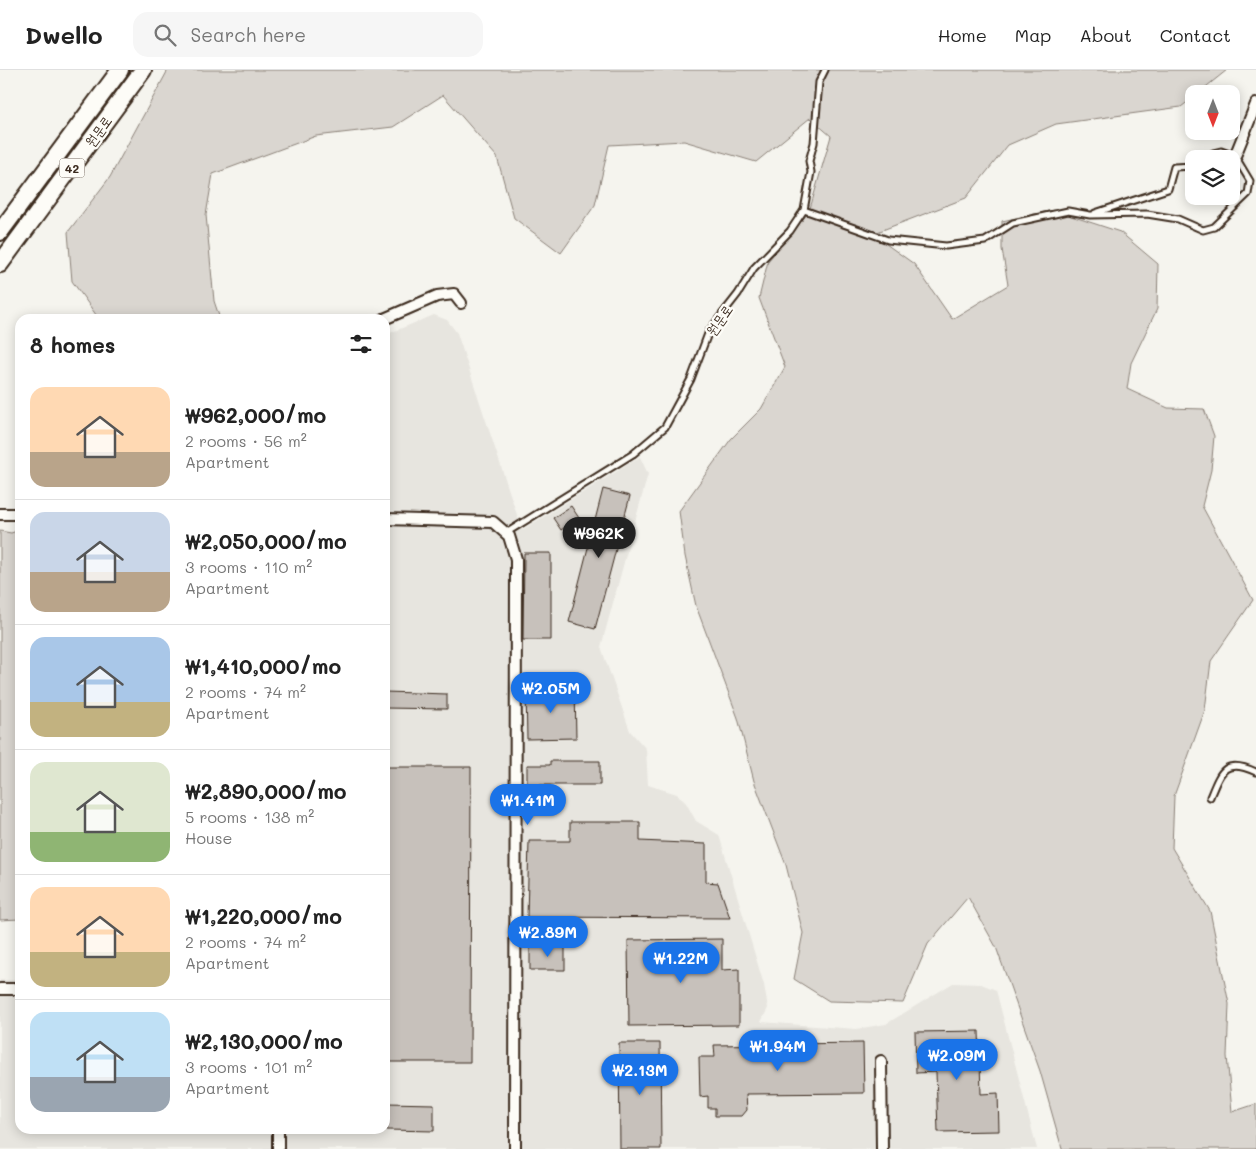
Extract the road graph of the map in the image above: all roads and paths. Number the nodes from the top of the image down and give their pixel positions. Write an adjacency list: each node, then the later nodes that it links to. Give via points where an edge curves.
1 (120, 70): 12 (highway, 원문로 / 42)
2 (143, 70): 13 (highway, 원문로 / 42)
3 (825, 70): 10 (lane, 원문로, via 820,82)
4 (1256, 104): 5 (street)
5 (1237, 150)
6 (1240, 164): 8 (lane, via 1250,181 1248,194)
7 (1185, 166): 11 (lane, via 1174,167 1168,189)
8 (1240, 202)
9 (1237, 205): 11 (lane, via 1214,227 1203,230 1178,219 1147,214)
10 (804, 210): 11 (lane, via 888,240 946,246 985,241 1013,223 1034,217 1068,211); 19 (lane, 원문로, via 790,231 754,268 709,331 691,379 665,428 633,454)
11 (1090, 215)
12 (0, 232)
13 (0, 264)
14 (461, 303): 15 (street, via 454,294 437,296)
15 (390, 316)
16 (0, 514): 17 (street)
17 (15, 514)
18 (390, 520): 19 (street, via 493,522)
19 (506, 533): 27 (street, via 516,559)
20 (1256, 772): 21 (lane, via 1231,765 1218,777)
21 (1210, 797)
22 (0, 989): 23 (street)
23 (15, 989)
24 (880, 1061): 28 (street)
25 (278, 1134): 26 (street)
26 (278, 1149)
27 (515, 1149)
28 (882, 1149)

